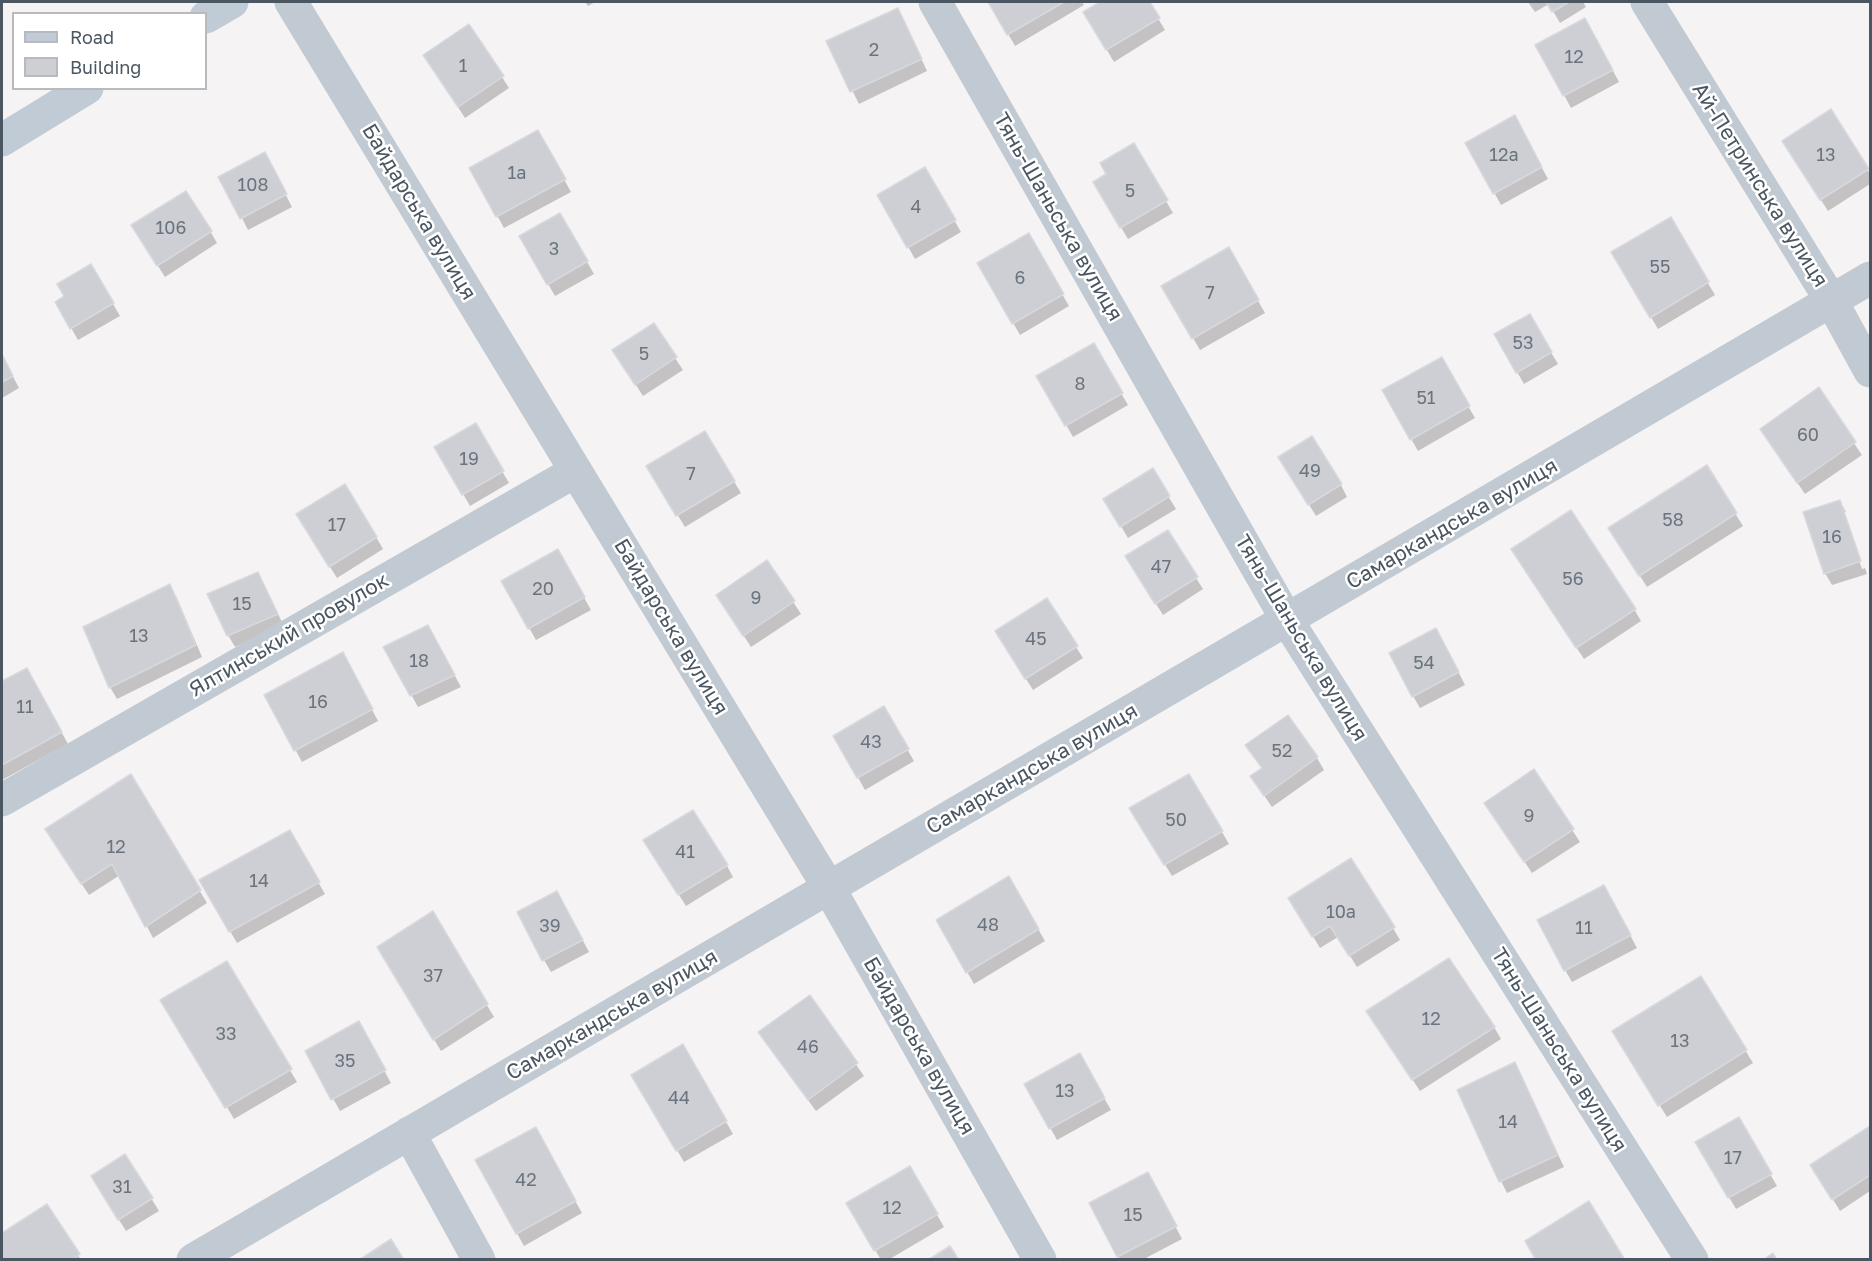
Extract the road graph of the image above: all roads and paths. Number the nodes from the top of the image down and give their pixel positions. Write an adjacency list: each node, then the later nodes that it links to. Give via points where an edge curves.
1 (232, 2): 5 (street)
2 (291, 2): 11 (street, Байдарська вулиця)
3 (935, 2): 12 (street, Тянь-Шаньська вулиця)
4 (1647, 2): 9 (street, Ай-Петринська вулиця)
5 (207, 16)
6 (84, 90): 7 (street)
7 (2, 140)
8 (1870, 278): 9 (street, Самаркандська вулиця)
9 (1832, 302): 10 (street, Ай-Петринська вулиця); 12 (street, Самаркандська вулиця)
10 (1870, 371)
11 (576, 471): 13 (street, Ялтинський провулок); 14 (street, Байдарська вулиця)
12 (1287, 620): 14 (street, Самаркандська вулиця); 19 (street, Тянь-Шаньська вулиця)
13 (2, 800)
14 (829, 888): 15 (street, Самаркандська вулиця); 18 (street, Байдарська вулиця)
15 (409, 1133): 16 (street, Самаркандська вулиця); 17 (street)
16 (193, 1260)
17 (479, 1260)
18 (1040, 1260)
19 (1692, 1260)

